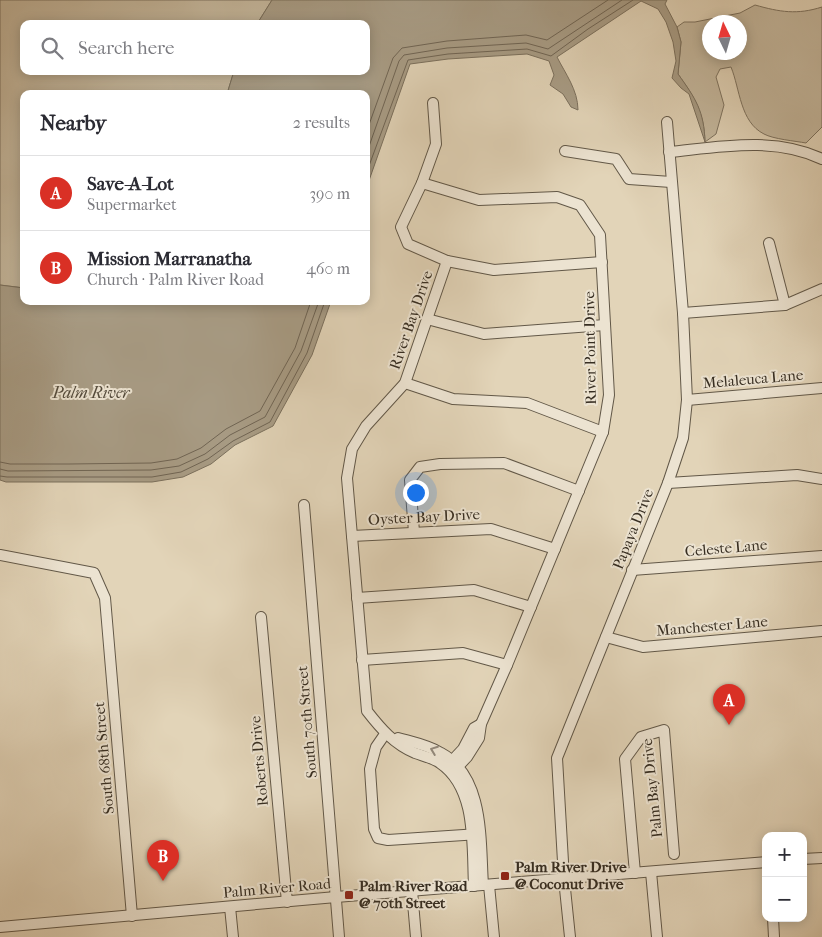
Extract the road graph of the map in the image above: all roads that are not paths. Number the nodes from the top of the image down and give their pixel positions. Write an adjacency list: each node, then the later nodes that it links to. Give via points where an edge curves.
1 (434, 103): 7 (street, River Bay Drive, via 436,144)
2 (667, 122): 4 (street, Papaya Drive)
3 (565, 151): 6 (street, via 616,159 629,179)
4 (669, 152): 5 (street, via 753,144 808,152); 6 (street, Papaya Drive)
5 (822, 159)
6 (671, 182): 13 (street, Papaya Drive)
7 (422, 183): 9 (street, River Bay Drive, via 400,227 408,244); 10 (street, River Point Drive, via 479,200 558,196 580,205 600,235)
8 (769, 243): 12 (street)
9 (447, 261): 10 (street, via 494,270); 14 (street, River Bay Drive)
10 (602, 262): 15 (street, River Point Drive)
11 (822, 289): 12 (street)
12 (785, 305): 13 (street)
13 (682, 313): 18 (street, Papaya Drive)
14 (427, 319): 15 (street, via 484,334); 16 (street, River Bay Drive)
15 (605, 325): 19 (street, River Point Drive, via 609,395)
16 (405, 383): 19 (street, via 453,398 527,403); 25 (street, River Bay Drive, via 366,426 352,449 347,478)
17 (822, 388): 18 (street, Melaleuca Lane)
18 (687, 400): 21 (street, Papaya Drive, via 683,438)
19 (602, 432): 22 (street, River Point Drive)
20 (822, 479): 21 (street, via 797,475)
21 (668, 483): 29 (street, Papaya Drive)
22 (579, 491): 24 (street, via 504,463 420,467 410,480); 26 (street, River Point Drive)
23 (304, 505): 49 (street, South 70th Street)
24 (414, 532): 25 (street, Oyster Bay Drive); 26 (street, Oyster Bay Drive, via 490,529)
25 (352, 536): 30 (street, River Bay Drive)
26 (555, 549): 31 (street, River Point Drive)
27 (0, 555): 52 (street, South 68th Street, via 94,573 105,598)
28 (822, 556): 29 (street, Celeste Lane)
29 (632, 570): 34 (street, Papaya Drive)
30 (357, 598): 31 (street, via 474,590); 35 (street, River Bay Drive)
31 (532, 607): 36 (street, River Point Drive)
32 (261, 617): 50 (street, Roberts Drive)
33 (822, 631): 34 (street, Manchester Lane, via 643,647)
34 (606, 637): 46 (street, Papaya Drive, via 557,758)
35 (362, 660): 36 (street, via 464,653); 37 (street, River Bay Drive, via 367,711)
36 (508, 665): 38 (street, River Point Drive, via 481,724 479,738 467,757)
37 (385, 734): 38 (street, River Bay Drive, via 413,752); 39 (street, via 376,747 370,769 374,829 378,838)
38 (452, 767): 39 (street, via 469,805)
39 (475, 834): 47 (street)
40 (674, 854): 45 (street, Palm Bay Drive, via 664,730 642,736 625,759)
41 (822, 858): 42 (street)
42 (807, 859)
43 (762, 862): 44 (street, Palm River Road)
44 (651, 872): 45 (street, Palm River Road); 60 (street)
45 (635, 873): 46 (street, Palm River Road)
46 (564, 879): 47 (street, Palm River Road); 59 (street, Papaya Drive)
47 (482, 885): 48 (street, Palm River Road); 58 (street)
48 (412, 891): 49 (street, Palm River Road); 57 (street)
49 (336, 898): 50 (street, Palm River Road); 56 (street, South 70th Street)
50 (287, 902): 51 (street, Palm River Road)
51 (230, 907): 52 (street, Palm River Road); 55 (street)
52 (132, 916): 54 (street, Palm River Road)
53 (773, 922): 61 (street)
54 (0, 927)
55 (233, 937)
56 (339, 937)
57 (416, 937)
58 (494, 937)
59 (570, 937)
60 (657, 937)
61 (774, 937)

